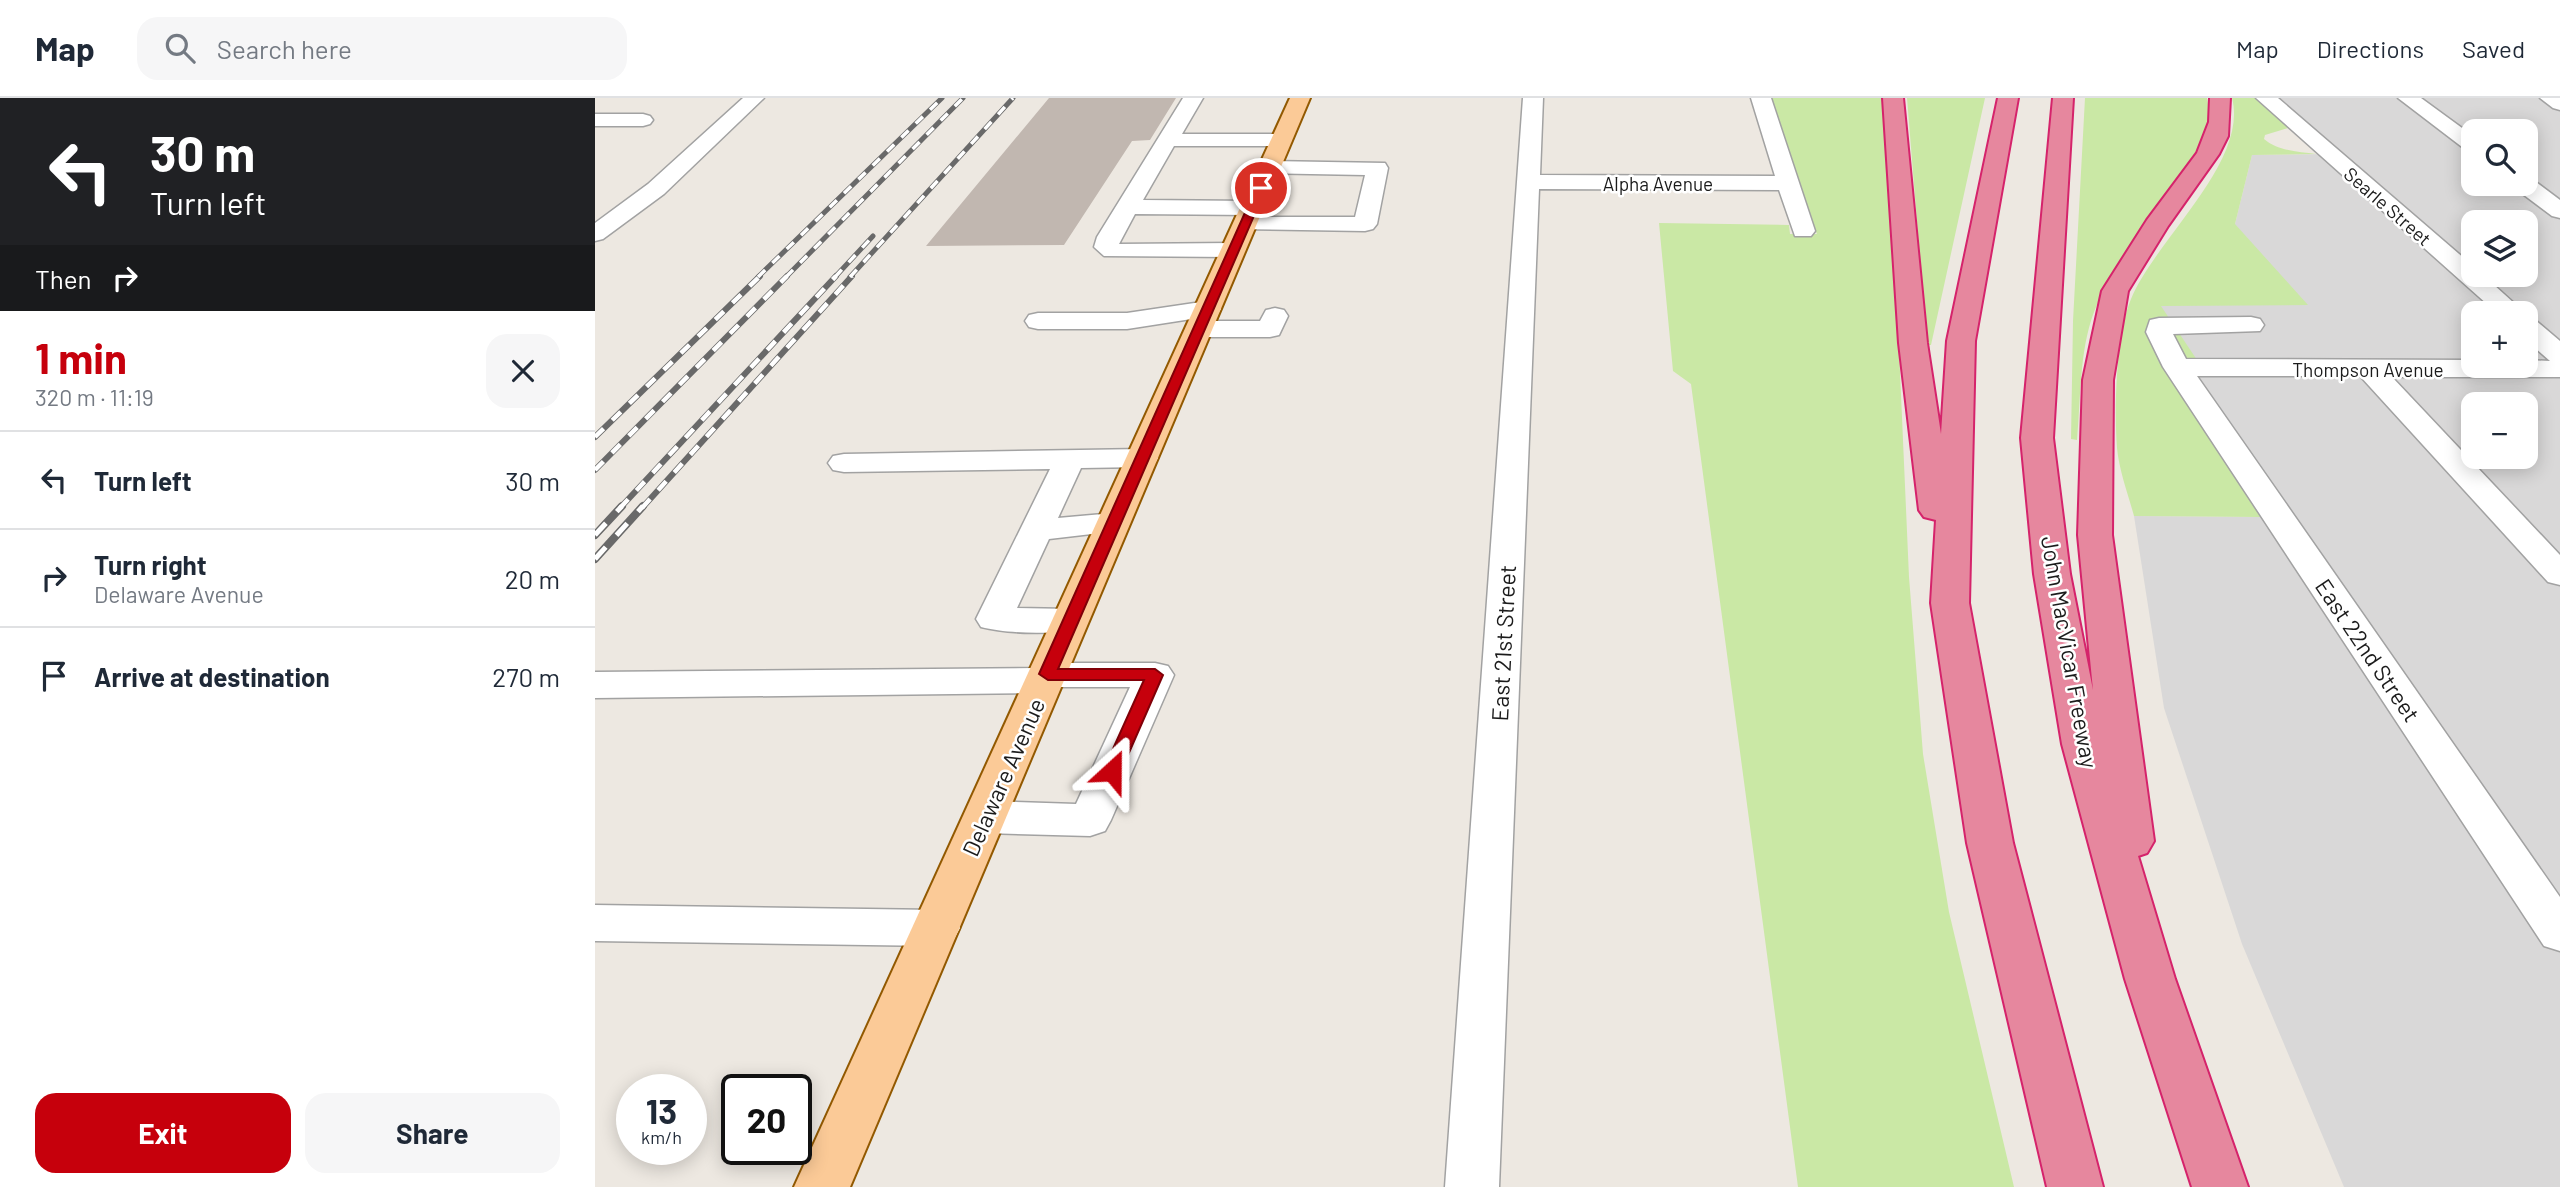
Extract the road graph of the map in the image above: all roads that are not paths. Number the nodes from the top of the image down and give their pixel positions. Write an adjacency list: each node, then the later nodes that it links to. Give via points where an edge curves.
1 (754, 98): 26 (street, via 656,188)
2 (1193, 98): 17 (street)
3 (1300, 98): 18 (main road, Delaware Avenue)
4 (1533, 98): 19 (street, East 21st Street)
5 (1761, 98): 20 (street)
6 (1893, 98): 43 (highway, via 1913,343)
7 (2008, 98): 43 (highway, via 1961,341)
8 (2063, 98): 51 (highway, John MacVicar Freeway, via 2037,438 2052,574 2083,744)
9 (2220, 98): 51 (highway, via 2219,129 2208,154 2115,291 2098,380 2095,535)
10 (2266, 98): 27 (street, Searle Street)
11 (2408, 98): 16 (street)
12 (2550, 98): 13 (street)
13 (2560, 104)
14 (595, 120): 15 (street)
15 (643, 120)
16 (2461, 137)
17 (1169, 140): 18 (street); 22 (street)
18 (1276, 154): 24 (main road, Delaware Avenue); 24 (street, via 1377,168 1365,223)
19 (1529, 182): 20 (street, Alpha Avenue); 53 (street, East 21st Street)
20 (1788, 183): 25 (street)
21 (2538, 194): 23 (street)
22 (1128, 207): 24 (street); 24 (street, via 1109,237 1106,247 1113,251)
23 (2560, 211)
24 (1243, 227): 29 (main road, Delaware Avenue)
25 (1803, 231)
26 (595, 234)
27 (2498, 301)
28 (1275, 316): 29 (street, via 1270,329)
29 (1203, 319): 30 (street); 37 (main road, Delaware Avenue)
30 (1038, 321)
31 (2251, 325): 34 (street, East 22nd Street, via 2159,326)
32 (2538, 336): 33 (street)
33 (2560, 355)
34 (2177, 367): 35 (street, Thompson Avenue); 50 (street, East 22nd Street)
35 (2369, 369): 36 (street, Thompson Avenue); 42 (street)
36 (2560, 369)
37 (1143, 458): 38 (street); 40 (main road, Delaware Avenue)
38 (1070, 459): 39 (street); 41 (street)
39 (845, 463)
40 (1114, 523): 41 (street); 44 (main road, Delaware Avenue)
41 (1036, 530): 44 (street, via 994,619)
42 (2560, 575)
43 (1950, 603): 54 (highway, via 1990,843)
44 (1071, 620): 45 (main road, Delaware Avenue)
45 (1046, 677): 46 (street); 47 (main road, Delaware Avenue); 47 (street, via 1155,675 1090,820)
46 (595, 685)
47 (985, 817): 49 (main road, Delaware Avenue)
48 (595, 923): 49 (street)
49 (937, 928): 52 (main road, Delaware Avenue)
50 (2560, 933)
51 (2150, 979): 55 (highway, John MacVicar Freeway)
52 (823, 1187)
53 (1472, 1187)
54 (2075, 1187)
55 (2220, 1187)

